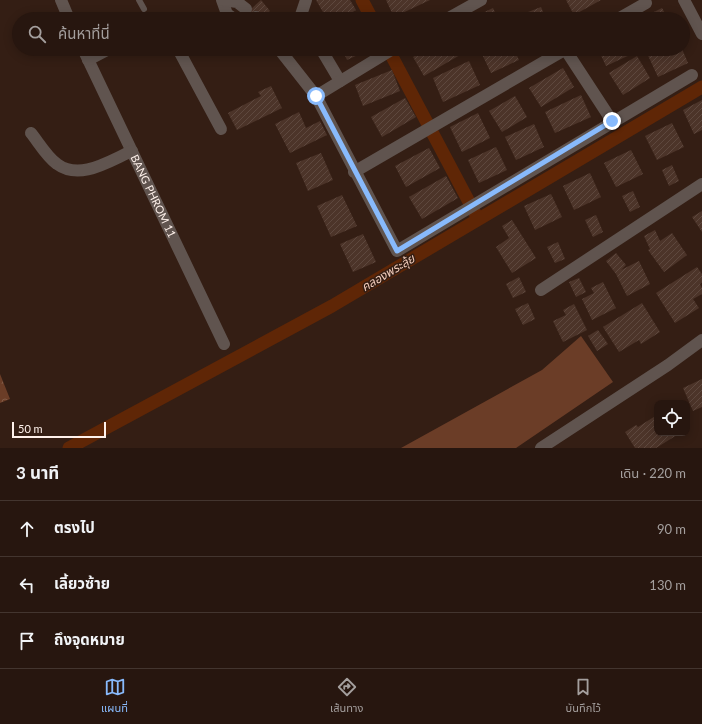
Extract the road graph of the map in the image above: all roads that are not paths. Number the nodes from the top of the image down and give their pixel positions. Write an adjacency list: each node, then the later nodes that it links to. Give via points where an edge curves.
1 (61, 0): 10 (street)
2 (139, 0): 8 (lane)
3 (223, 0): 9 (street, via 237,2); 11 (street)
4 (306, 0): 12 (street)
5 (481, 0): 13 (street)
6 (686, 1): 15 (street)
7 (646, 3): 14 (street)
8 (144, 9)
9 (246, 9)
10 (66, 12)
11 (226, 12)
12 (302, 12)
13 (460, 12)
14 (630, 12)
15 (702, 34)
16 (87, 56): 29 (street, BANG PHROM 11)
17 (182, 56): 27 (street)
18 (285, 56): 25 (street)
19 (325, 56): 24 (street)
20 (381, 56): 24 (street)
21 (553, 56): 30 (street)
22 (570, 56): 26 (street)
23 (692, 75): 26 (street)
24 (340, 80): 25 (street)
25 (316, 96): 30 (street)
26 (612, 121): 30 (street, via 397,251)
27 (221, 129)
28 (31, 133): 29 (street, via 56,164 73,172 83,171)
29 (132, 151): 34 (street, BANG PHROM 11)
30 (354, 172)
31 (702, 184): 32 (street)
32 (541, 290)
33 (702, 340): 35 (street)
34 (224, 344)
35 (541, 448)

